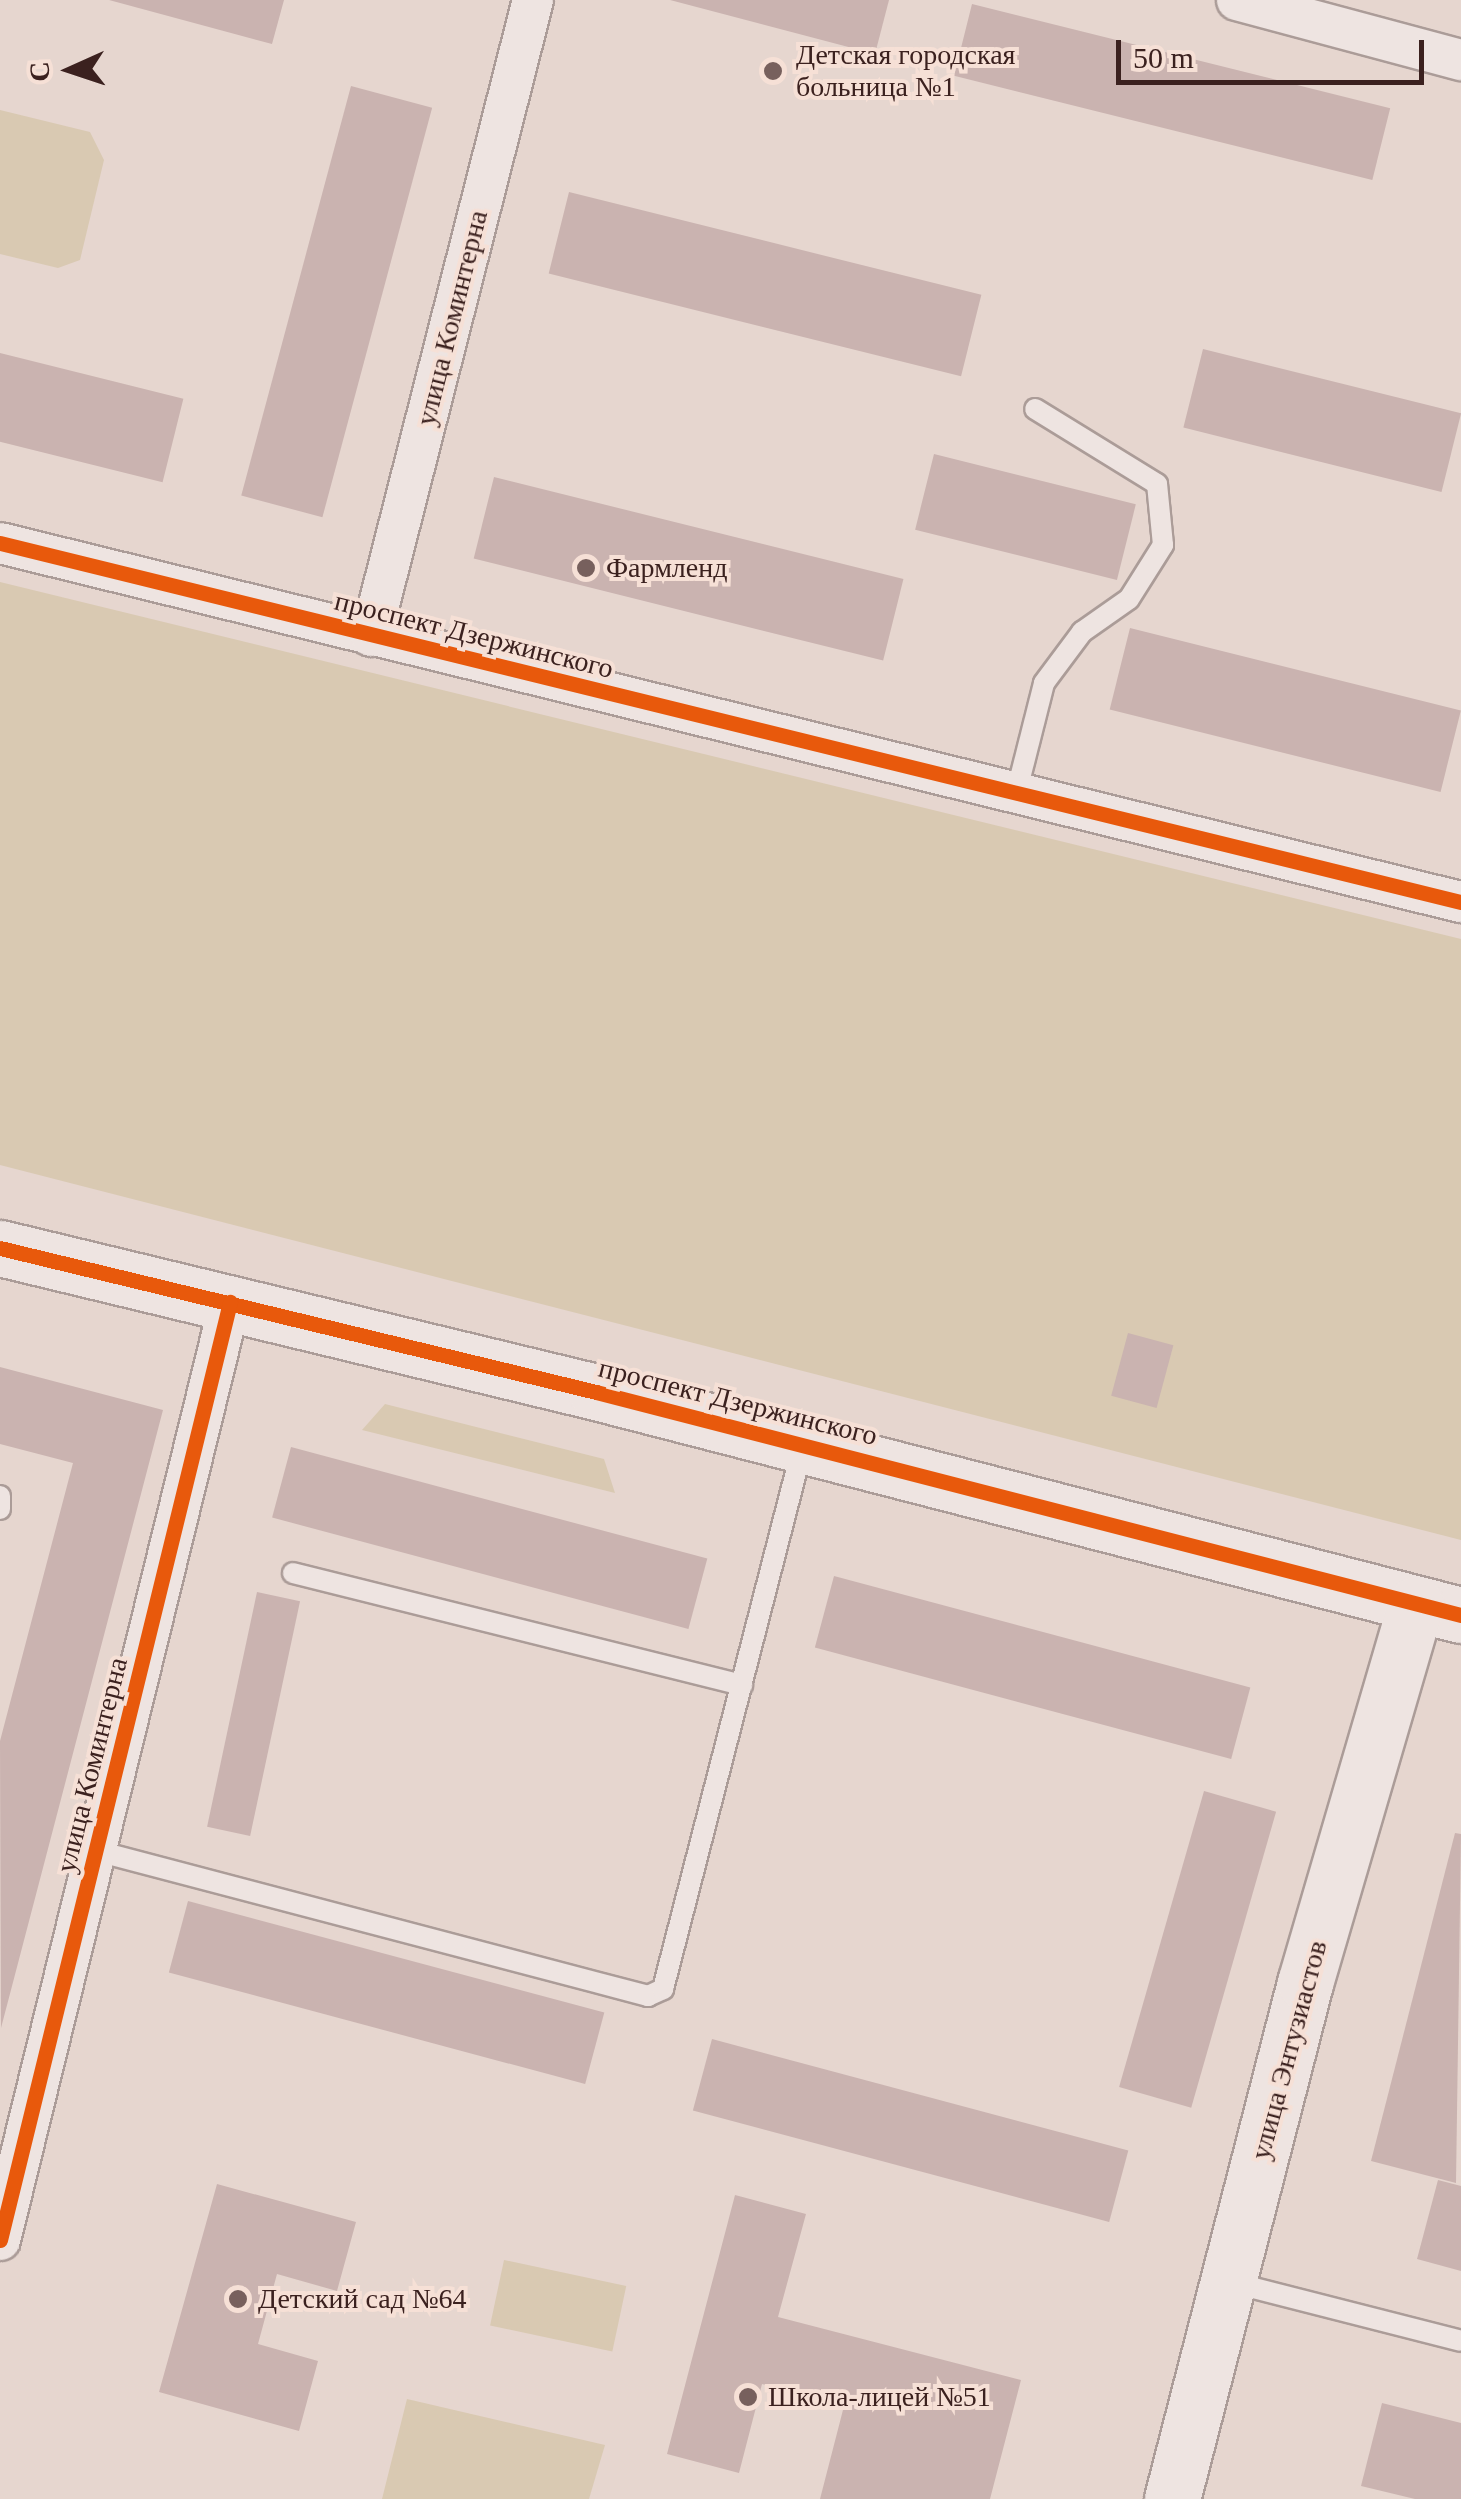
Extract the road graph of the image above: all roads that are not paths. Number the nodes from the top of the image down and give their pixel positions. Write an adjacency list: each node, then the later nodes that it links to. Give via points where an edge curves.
1 (532, 0): 6 (street, улица Коминтерна)
2 (1237, 0): 3 (street)
3 (1461, 60)
4 (1036, 409): 7 (lane, via 1158,484 1163,545 1129,599 1082,632 1044,683)
5 (0, 543): 6 (street, проспект Дзержинского)
6 (371, 636): 7 (street, проспект Дзержинского)
7 (1016, 794): 8 (street, проспект Дзержинского)
8 (1461, 902)
9 (0, 1248): 10 (street, проспект Дзержинского)
10 (230, 1302): 11 (street, проспект Дзержинского); 17 (street, улица Коминтерна)
11 (804, 1445): 15 (street, проспект Дзержинского); 16 (lane)
12 (0, 1496): 13 (lane)
13 (0, 1509)
14 (294, 1573): 16 (lane)
15 (1438, 1610): 20 (street, улица Энтузиастов, via 1304,1983)
16 (742, 1685): 17 (lane, via 663,1988 648,1996)
17 (96, 1851): 18 (street, улица Коминтерна)
18 (11, 2149): 19 (street, улица Коминтерна)
19 (0, 2240)
20 (1228, 2281): 21 (lane); 22 (street, улица Энтузиастов)
21 (1461, 2340)
22 (1172, 2499)

